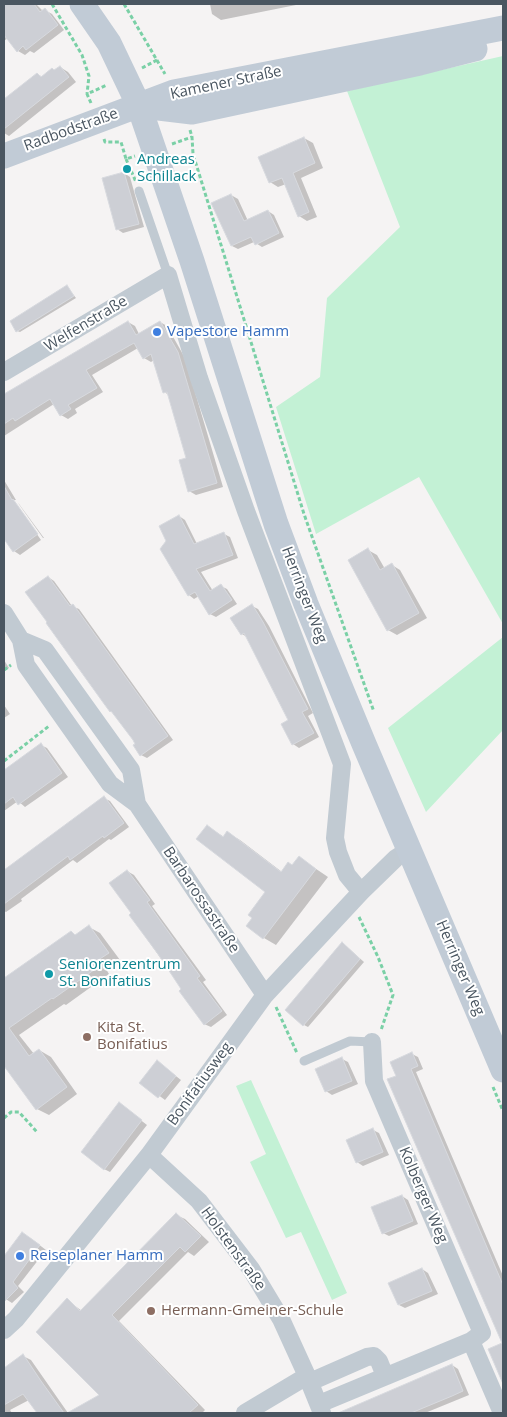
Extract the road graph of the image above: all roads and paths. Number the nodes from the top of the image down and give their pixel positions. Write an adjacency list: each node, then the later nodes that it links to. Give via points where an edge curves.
1 (52, 4): 7 (path, via 82,55 89,76)
2 (82, 4): 8 (main road, Herringer Weg, via 109,43)
3 (124, 4): 6 (path)
4 (503, 28): 8 (main road, Kamener Straße, via 174,92)
5 (503, 42): 8 (main road, Kamener Straße, via 192,112)
6 (157, 60)
7 (87, 94)
8 (139, 106): 10 (main road, Radbodstraße); 21 (main road, Herringer Weg, via 276,524 306,604)
9 (192, 137): 18 (path, via 193,154 304,514)
10 (4, 156)
11 (126, 159): 12 (path)
12 (139, 191): 13 (lane, Herringer Weg)
13 (168, 275): 14 (street, Welfenstraße); 22 (street, Herringer Weg, via 199,378 243,502 342,764 335,838)
14 (4, 372)
15 (4, 613): 16 (street, Barbarossastraße)
16 (21, 640): 17 (street, Barbarossastraße, via 26,665); 20 (street, Barbarossastraße, via 45,650 131,770)
17 (62, 716): 19 (path); 20 (street, Barbarossastraße, via 110,784)
18 (377, 719)
19 (4, 760)
20 (137, 804): 23 (street, Barbarossastraße)
21 (410, 850): 22 (street, Bonifatiusweg, via 396,858); 27 (main road, Herringer Weg)
22 (357, 896): 23 (street, Bonifatiusweg); 25 (path, via 364,930 393,995 382,1028)
23 (265, 995): 30 (street, Bonifatiusweg)
24 (285, 1024): 26 (path, via 298,1058)
25 (372, 1042): 26 (lane, via 350,1041); 32 (street, Kolberger Weg, via 374,1081 482,1333)
26 (304, 1061)
27 (503, 1070)
28 (4, 1118): 29 (path, via 11,1112 19,1112)
29 (37, 1132)
30 (149, 1155): 31 (street, Bonifatiusweg); 34 (street, Holstenstraße, via 199,1201 251,1269 281,1319)
31 (4, 1330)
32 (471, 1341): 33 (street); 37 (street)
33 (386, 1376): 34 (street, via 374,1356); 35 (street)
34 (309, 1379): 35 (street, Holstenstraße); 36 (street)
35 (321, 1408)
36 (245, 1413)
37 (502, 1413)

